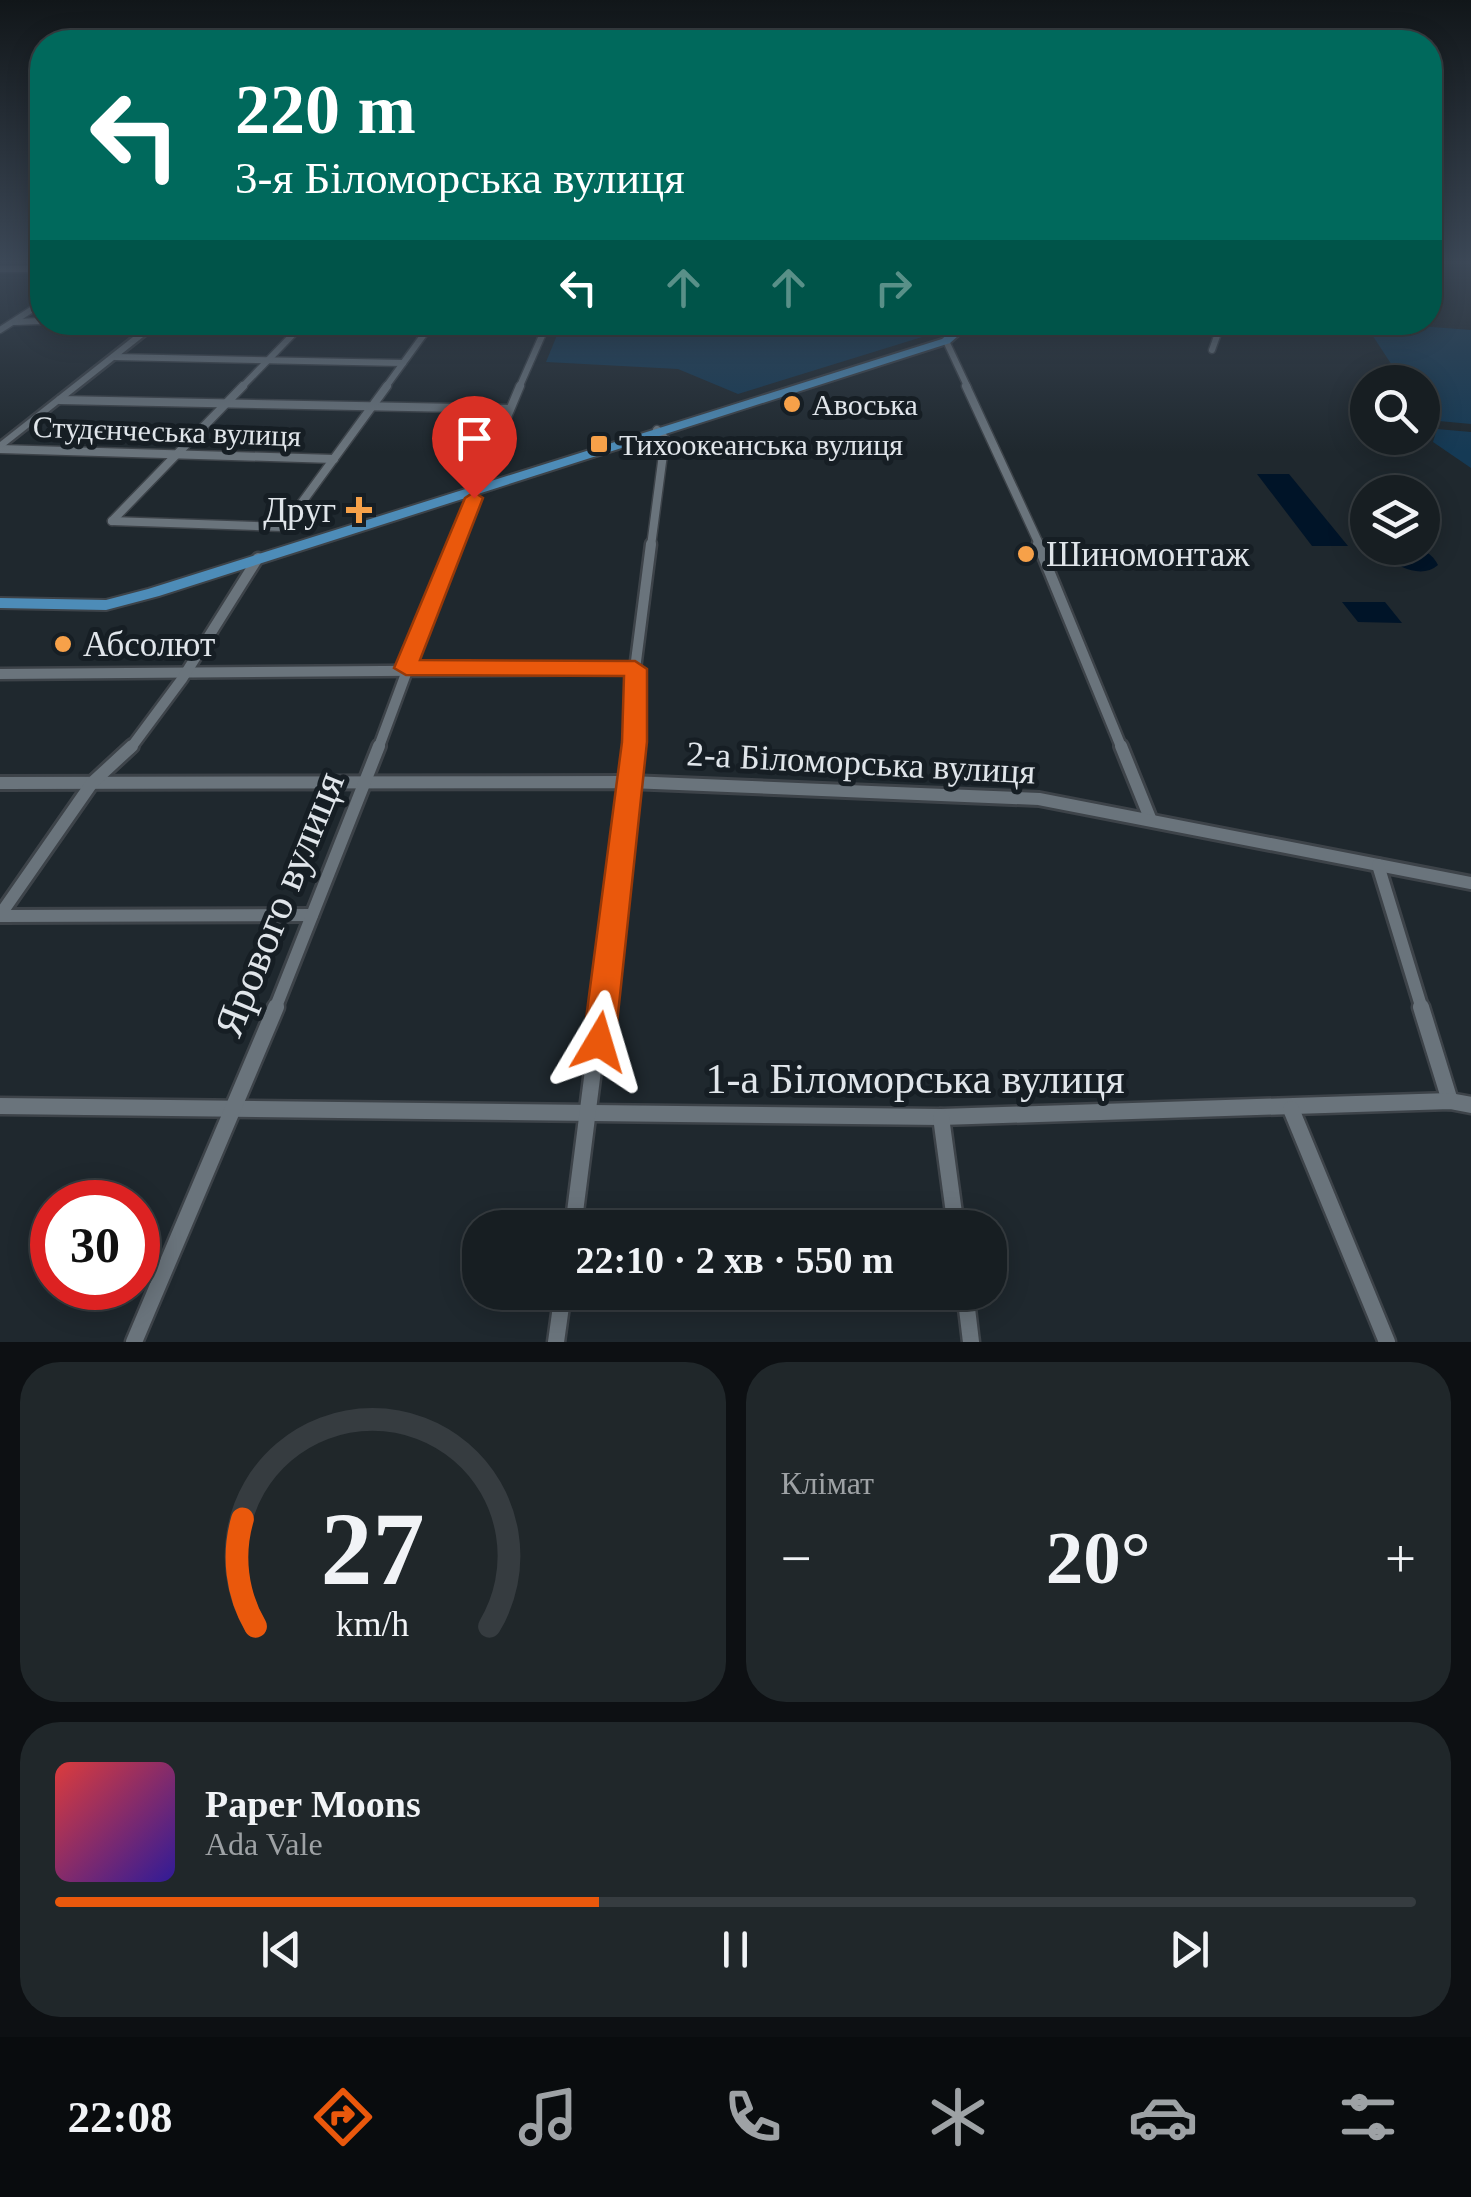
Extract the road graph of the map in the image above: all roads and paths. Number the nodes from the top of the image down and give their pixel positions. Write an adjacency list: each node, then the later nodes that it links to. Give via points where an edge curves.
1 (142, 335): 9 (street)
2 (293, 335): 10 (street)
3 (424, 335): 11 (street)
4 (542, 335): 15 (street, Ярового вулиця)
5 (953, 335): 7 (main road)
6 (1217, 335): 8 (street)
7 (946, 341): 16 (main road); 33 (street)
8 (1212, 350)
9 (115, 357): 10 (street); 12 (street)
10 (270, 361): 11 (street); 13 (street)
11 (404, 363): 14 (street)
12 (60, 400): 13 (street); 17 (street)
13 (228, 403): 14 (street); 18 (street)
14 (372, 406): 15 (street); 19 (street)
15 (510, 409): 20 (street, Ярового вулиця)
16 (656, 430): 20 (main road); 26 (street, via 665,440)
17 (1, 446): 18 (street, Студєнчеська вулиця)
18 (179, 452): 19 (street, Студєнчеська вулиця); 21 (street, via 112,521)
19 (334, 459): 21 (street)
20 (477, 487): 22 (main road); 25 (street, Ярового вулиця)
21 (284, 527): 22 (street)
22 (290, 548): 23 (main road)
23 (258, 558): 24 (main road, via 106,605); 27 (street)
24 (0, 603)
25 (406, 668): 26 (street); 27 (street); 32 (street, Ярового вулиця)
26 (635, 669): 29 (street)
27 (187, 671): 28 (street); 31 (street, via 114,769)
28 (0, 674)
29 (630, 782): 32 (street, 2-а Біломорська вулиця); 33 (street, 2-а Біломорська вулиця, via 1039,800); 43 (street)
30 (0, 783): 31 (street, 2-а Біломорська вулиця)
31 (92, 783): 32 (street, 2-а Біломорська вулиця); 36 (street)
32 (366, 784): 37 (street, Ярового вулиця)
33 (1150, 818): 34 (street, 2-а Біломорська вулиця)
34 (1378, 865): 35 (street, 2-а Біломорська вулиця); 38 (street)
35 (1471, 883)
36 (0, 916): 37 (street)
37 (312, 916): 41 (street, Ярового вулиця)
38 (1450, 1101): 39 (street, 1-а Біломорська вулиця); 42 (street, 1-а Біломорська вулиця)
39 (1471, 1105)
40 (0, 1106): 41 (street, 1-а Біломорська вулиця)
41 (235, 1108): 43 (street, 1-а Біломорська вулиця); 49 (street, Ярового вулиця)
42 (1291, 1109): 44 (street, 1-а Біломорська вулиця); 52 (street)
43 (590, 1116): 44 (street, 1-а Біломорська вулиця); 45 (street)
44 (941, 1117): 46 (street)
45 (576, 1210)
46 (954, 1210)
47 (560, 1310): 50 (street)
48 (967, 1310): 51 (street)
49 (134, 1342)
50 (556, 1342)
51 (971, 1342)
52 (1387, 1342)

